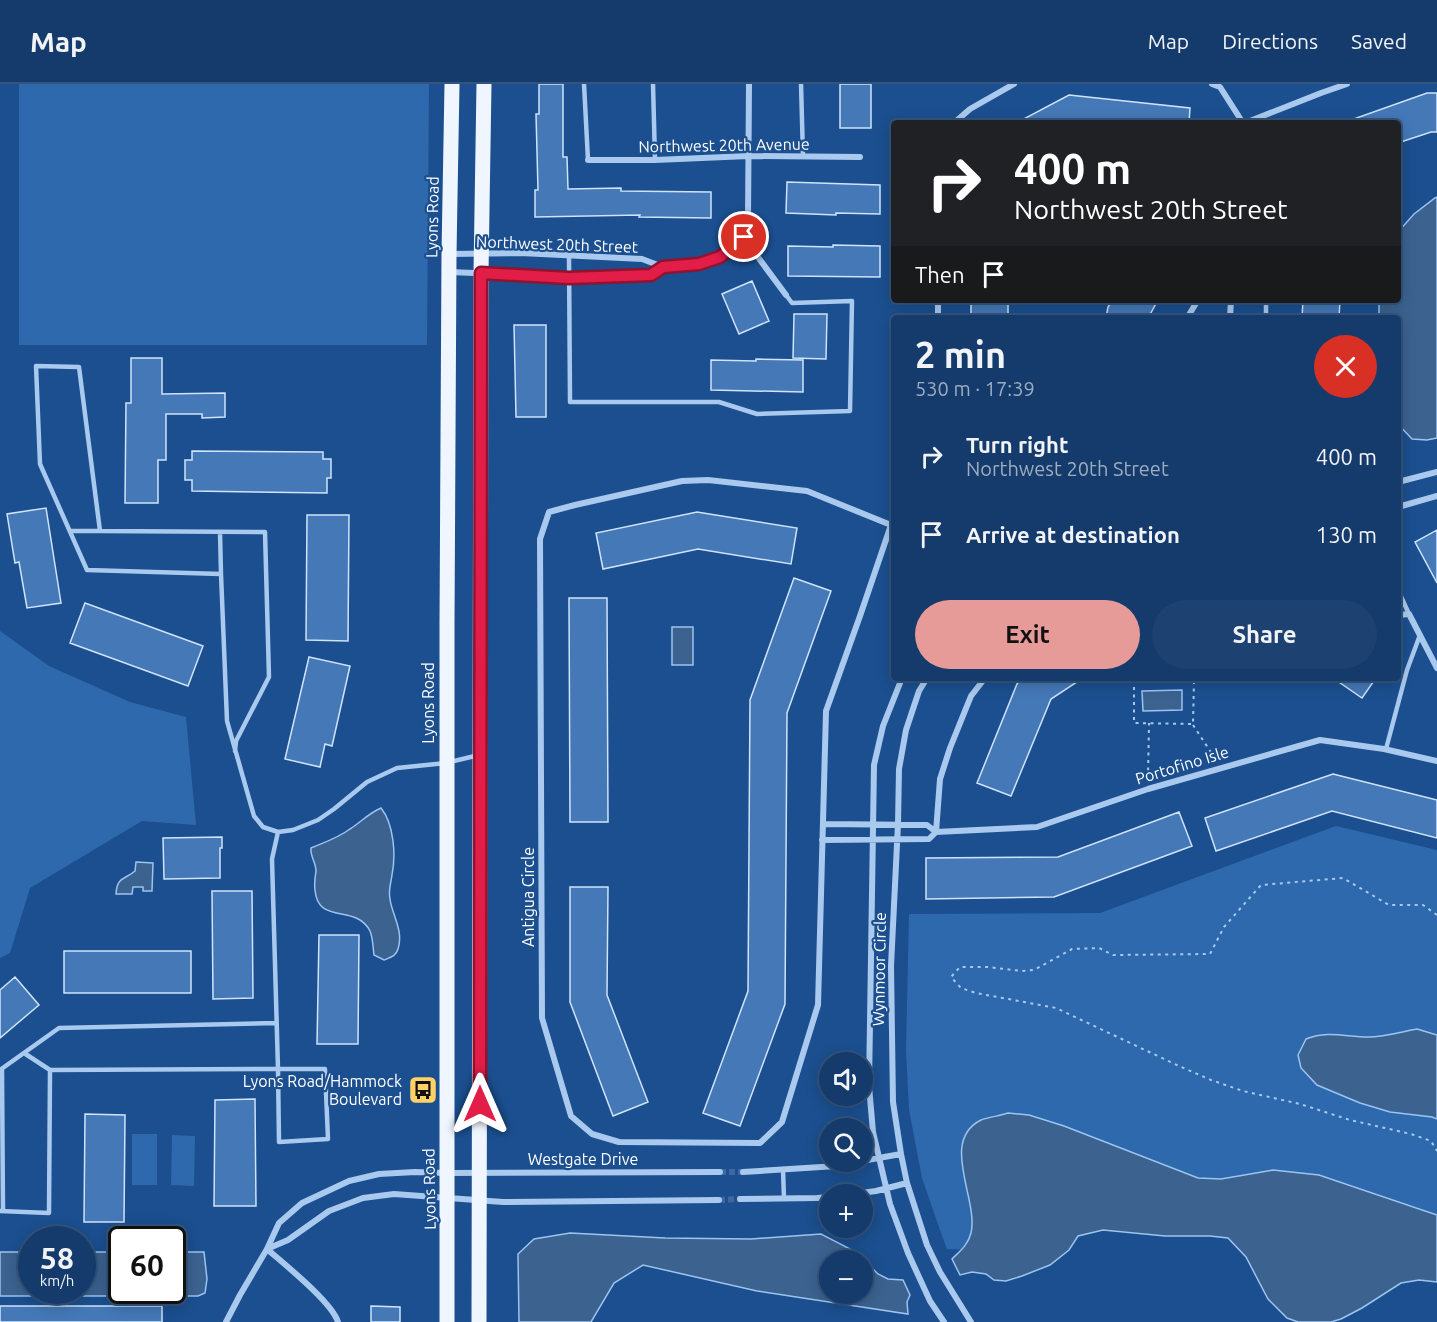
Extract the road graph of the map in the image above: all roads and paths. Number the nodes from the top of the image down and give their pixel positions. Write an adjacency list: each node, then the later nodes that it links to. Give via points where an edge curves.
1 (452, 84): 19 (main road, Lyons Road)
2 (484, 84): 20 (main road)
3 (584, 84): 16 (lane)
4 (653, 84): 17 (lane)
5 (748, 84): 13 (street)
6 (801, 84): 14 (lane)
7 (1014, 84): 10 (street)
8 (1212, 84): 11 (street, via 1220,87)
9 (1347, 84): 12 (street)
10 (957, 120)
11 (1242, 120)
12 (1252, 120)
13 (749, 156): 14 (street, Northwest 20th Avenue); 17 (street, Northwest 20th Avenue); 18 (street)
14 (804, 156): 15 (street, Northwest 20th Avenue)
15 (860, 157)
16 (588, 160): 17 (street, Northwest 20th Avenue)
17 (655, 160)
18 (744, 237): 22 (street, Northwest 20th Street, via 720,257 699,264); 26 (street)
19 (449, 254): 20 (street, Northwest 20th Street); 23 (main road, Lyons Road)
20 (482, 254): 21 (street, Northwest 20th Street); 24 (main road)
21 (569, 256): 22 (street, Northwest 20th Street, via 642,259); 25 (lane)
22 (663, 267): 25 (street, Northwest 20th Street, via 651,275)
23 (449, 272): 24 (street, Northwest 20th Street); 53 (main road, Lyons Road)
24 (481, 273): 25 (street, Northwest 20th Street); 51 (main road)
25 (569, 278): 26 (lane, via 570,402 719,402 758,414 850,411 852,301 792,303)
26 (786, 295)
27 (1437, 472): 28 (street)
28 (1401, 481)
29 (1437, 496): 30 (street)
30 (1401, 506)
31 (891, 526): 61 (street, Antigua Circle, via 807,491 708,480 682,481 549,513 540,539 542,1018 571,1116 592,1134 619,1142 759,1143 782,1122 818,1005)
32 (891, 529): 56 (street, Antigua Circle, via 826,711)
33 (70, 531): 34 (lane); 34 (lane, via 39,464 36,366 79,367); 36 (lane, via 87,570)
34 (100, 531): 35 (lane)
35 (220, 532): 36 (lane); 50 (lane, via 265,532 268,677 236,741)
36 (221, 574): 50 (lane, via 227,721)
37 (1401, 597): 38 (lane)
38 (1409, 614): 39 (street); 40 (street)
39 (1401, 615)
40 (1420, 635): 41 (street); 49 (lane)
41 (1437, 668)
42 (901, 681): 57 (street, Wynmoor Circle, via 883,726 874,765)
43 (925, 681): 58 (street, Wynmoor Circle, via 906,730 898,769)
44 (983, 681): 60 (street, via 971,696 940,779)
45 (1134, 681): 47 (path, via 1134,723)
46 (1194, 681): 48 (path)
47 (1149, 723): 48 (path); 55 (path)
48 (1193, 724): 54 (path)
49 (1386, 749): 52 (street, Portofino Isle); 54 (street, Portofino Isle, via 1320,740)
50 (235, 751): 59 (lane, via 254,816 263,828)
51 (480, 755): 53 (lane); 76 (main road)
52 (1437, 761)
53 (446, 764): 59 (lane, via 397,768 367,782 318,820); 79 (main road, Lyons Road)
54 (1221, 767): 55 (street, Portofino Isle)
55 (1148, 789): 60 (street, Portofino Isle, via 1037,826)
56 (823, 824): 57 (street); 61 (street, Antigua Circle)
57 (874, 824): 58 (street); 62 (street, Wynmoor Circle)
58 (898, 824): 60 (street, Portofino Isle, via 927,825); 63 (street, Wynmoor Circle)
59 (278, 832): 65 (lane, via 272,859)
60 (936, 832): 63 (street, Portofino Isle, via 929,839)
61 (822, 840): 62 (street)
62 (873, 840): 63 (street); 72 (street, Wynmoor Circle, via 869,1086)
63 (897, 840): 71 (street, Wynmoor Circle, via 891,1013 893,1102)
64 (1437, 915): 70 (path, via 1423,905 1389,905 1343,878 1260,885 1224,927 1210,954 1113,955 1099,948 1072,949 1034,970 960,967 951,977 961,988 976,993 1056,1008 1211,1080 1431,1141)
65 (276, 1023): 66 (lane, via 59,1028); 68 (lane)
66 (24, 1053): 67 (lane); 69 (lane)
67 (1, 1069): 89 (lane)
68 (278, 1069): 68 (lane, via 279,1142 327,1140 326,1070); 69 (lane)
69 (50, 1070): 89 (lane, via 49,1213)
70 (1437, 1151)
71 (901, 1154): 72 (street); 80 (street, Wynmoor Circle)
72 (878, 1158): 73 (street); 81 (street, Wynmoor Circle)
73 (873, 1159)
74 (819, 1167): 75 (street)
75 (783, 1169): 78 (street); 86 (lane)
76 (479, 1172): 77 (street, Westgate Drive); 79 (street, Westgate Drive); 88 (main road)
77 (720, 1172)
78 (743, 1172)
79 (446, 1173): 84 (main road, Lyons Road); 90 (street, Westgate Drive, via 379,1174 349,1181 302,1203 279,1223)
80 (907, 1183): 81 (street); 96 (street, Wynmoor Circle, via 927,1245)
81 (886, 1189): 82 (street); 95 (street, Wynmoor Circle, via 908,1253)
82 (873, 1191)
83 (819, 1197): 86 (street)
84 (447, 1198): 88 (street); 90 (street, via 394,1194 363,1198 329,1211 288,1240); 93 (main road, Lyons Road)
85 (740, 1199): 86 (street)
86 (784, 1199)
87 (719, 1200): 88 (street)
88 (479, 1201): 94 (main road)
89 (1, 1211)
90 (267, 1249): 91 (street, Westgate Drive); 92 (street, via 305,1283)
91 (226, 1322)
92 (338, 1322)
93 (447, 1322)
94 (479, 1322)
95 (944, 1322)
96 (971, 1322)

